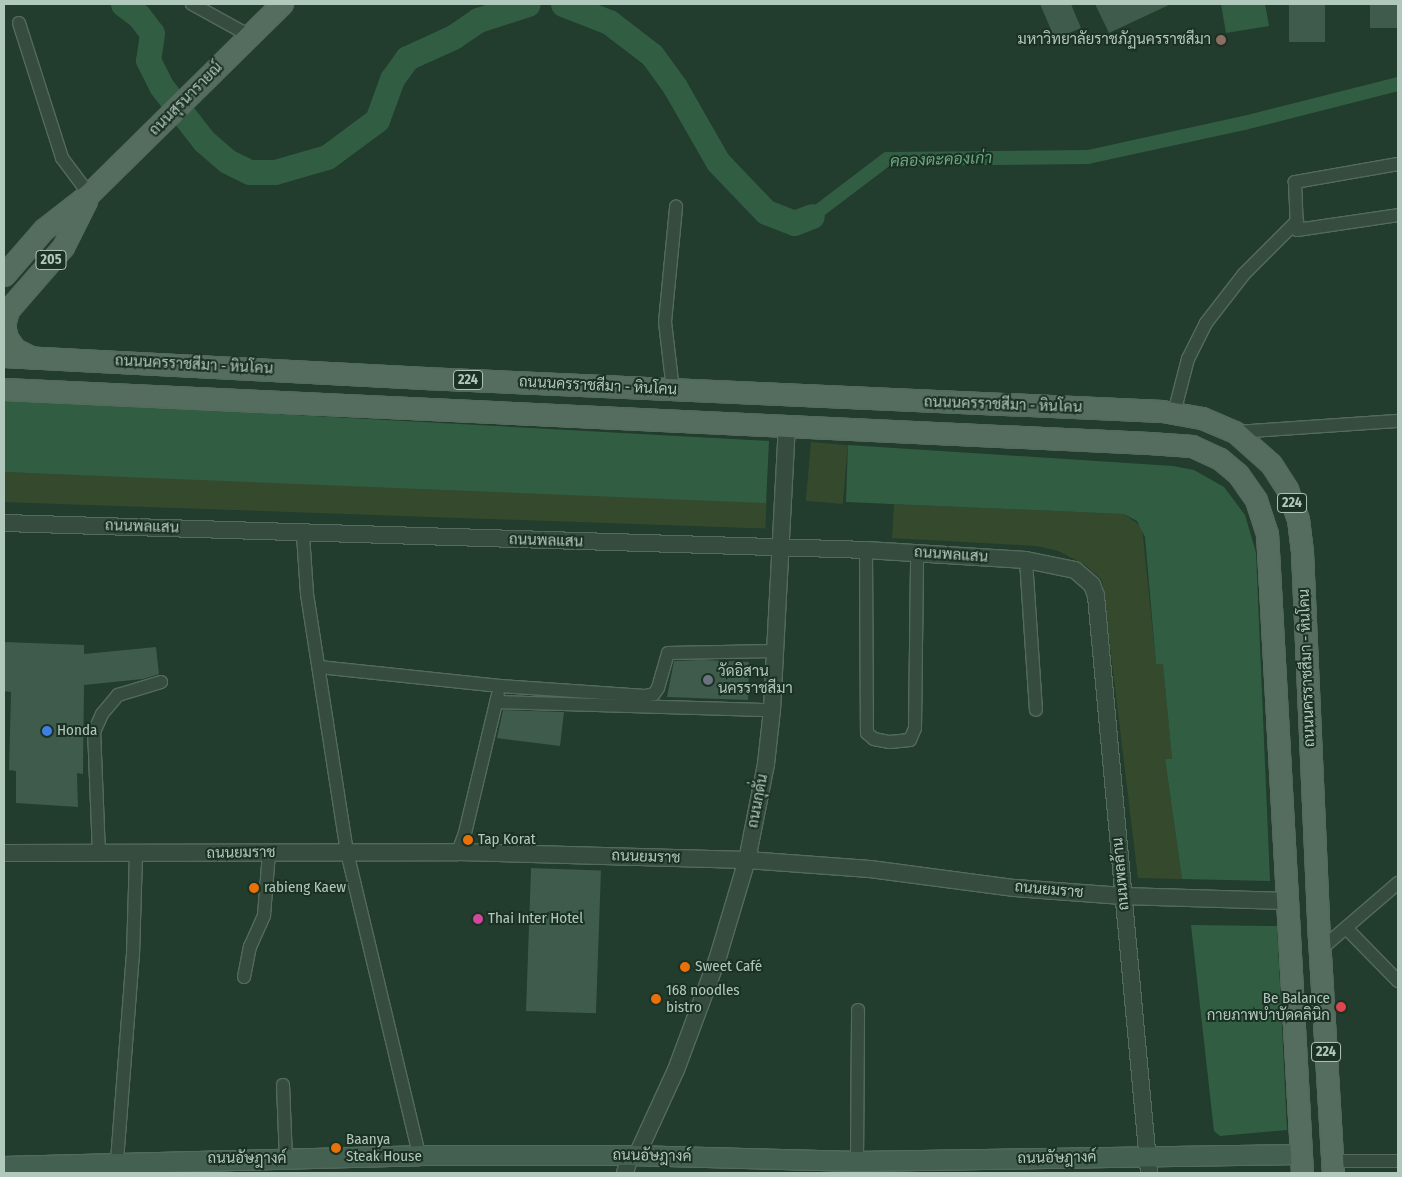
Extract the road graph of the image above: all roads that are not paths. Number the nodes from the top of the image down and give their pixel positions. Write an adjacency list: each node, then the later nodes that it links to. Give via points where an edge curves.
1 (192, 4): 4 (street)
2 (282, 4): 4 (main road, ถนนสุรนารายณ์ / 205)
3 (19, 23): 6 (street, via 62,158)
4 (250, 36): 6 (main road, ถนนสุรนารายณ์ / 205)
5 (1398, 164): 9 (street, via 1296,182)
6 (89, 194): 10 (main road, ถนนสุรนารายณ์ / 205, via 44,230); 11 (main road, ถนนสุรนารายณ์ / 205, via 63,247)
7 (676, 207): 15 (street, via 664,322)
8 (1398, 215): 9 (street, via 1297,230)
9 (1297, 221): 17 (street, via 1244,274 1202,329 1188,359)
10 (6, 268)
11 (6, 315): 13 (main road, via 7,338 15,349)
12 (4, 356): 13 (main road, ถนนนครราชสีมา - หินโคน / 224)
13 (32, 356): 15 (main road, ถนนนครราชสีมา - หินโคน / 224)
14 (4, 389): 19 (main road, ถนนนครราชสีมา - หินโคน / 224)
15 (673, 390): 16 (main road, ถนนนครราชสีมา - หินโคน / 224)
16 (788, 395): 17 (main road, ถนนนครราชสีมา - หินโคน / 224); 19 (main road)
17 (1174, 413): 20 (main road, ถนนนครราชสีมา - หินโคน / 224, via 1202,418)
18 (1398, 421): 20 (street)
19 (787, 426): 23 (street, ถนนกุดั่น); 44 (main road, ถนนนครราชสีมา - หินโคน / 224, via 1192,446 1220,459 1238,474 1256,500 1267,533)
20 (1235, 432): 45 (main road, ถนนนครราชสีมา - หินโคน / 224, via 1271,464 1287,489 1298,518)
21 (4, 523): 22 (street, ถนนพลแสน)
22 (303, 534): 23 (street, ถนนพลแสน); 29 (street, via 307,594)
23 (781, 548): 24 (street, ถนนพลแสน); 28 (street, ถนนกุดั่น)
24 (866, 550): 25 (street, ถนนพลแสน); 25 (street, via 867,733 874,739 890,742 910,740 915,728)
25 (917, 552): 26 (street, ถนนพลแสน)
26 (1026, 560): 27 (street, ถนนพลแสน, via 1065,566); 34 (street)
27 (1085, 578): 43 (street, ถนนพลล้าน, via 1096,596)
28 (774, 651): 31 (street, via 668,653 658,688 648,695); 33 (street, ถนนกุดั่น)
29 (319, 667): 31 (street); 35 (street)
30 (161, 682): 39 (street, via 118,695 102,714 94,732)
31 (500, 686): 32 (street)
32 (496, 702): 33 (street); 36 (street, via 466,834)
33 (772, 710): 41 (street, ถนนกุดั่น, via 766,764)
34 (1036, 710)
35 (347, 852): 36 (street, ถนนยมราช); 38 (street, ถนนยมราช); 52 (street)
36 (458, 852): 41 (street, ถนนยมราช)
37 (4, 853): 39 (street, ถนนยมราช)
38 (269, 853): 40 (street, ถนนยมราช); 48 (street, via 264,916 250,947)
39 (99, 854): 40 (street, ถนนยมราช)
40 (136, 854): 55 (street, via 133,955)
41 (747, 860): 43 (street, ถนนยมราช, via 870,869 1014,888); 53 (street, ถนนกุดั่น, via 718,957 676,1070)
42 (1398, 883): 46 (street)
43 (1123, 896): 44 (street, ถนนยมราช); 60 (street, ถนนพลล้าน)
44 (1286, 901): 45 (main road); 59 (main road, ถนนนครราชสีมา - หินโคน)
45 (1317, 901): 47 (main road, ถนนนครราชสีมา - หินโคน / 224)
46 (1347, 928): 47 (street); 49 (street)
47 (1320, 950): 58 (main road, ถนนนครราชสีมา - หินโคน / 224)
48 (244, 976)
49 (1398, 981)
50 (858, 1010): 56 (street)
51 (283, 1085): 54 (street)
52 (419, 1155): 53 (main road, ถนนอัษฎางค์); 54 (main road, ถนนอัษฎางค์)
53 (634, 1155): 56 (main road, ถนนอัษฎางค์); 63 (street, ถนนกุดั่น)
54 (286, 1159): 62 (main road, ถนนอัษฎางค์)
55 (117, 1161): 61 (main road, ถนนอัษฎางค์); 62 (main road, ถนนอัษฎางค์)
56 (858, 1161): 60 (main road, ถนนอัษฎางค์)
57 (1398, 1161): 58 (street)
58 (1332, 1163): 59 (main road)
59 (1302, 1164): 60 (main road, ถนนอัษฎางค์)
60 (1148, 1165)
61 (4, 1166)
62 (163, 1166)
63 (626, 1173)

